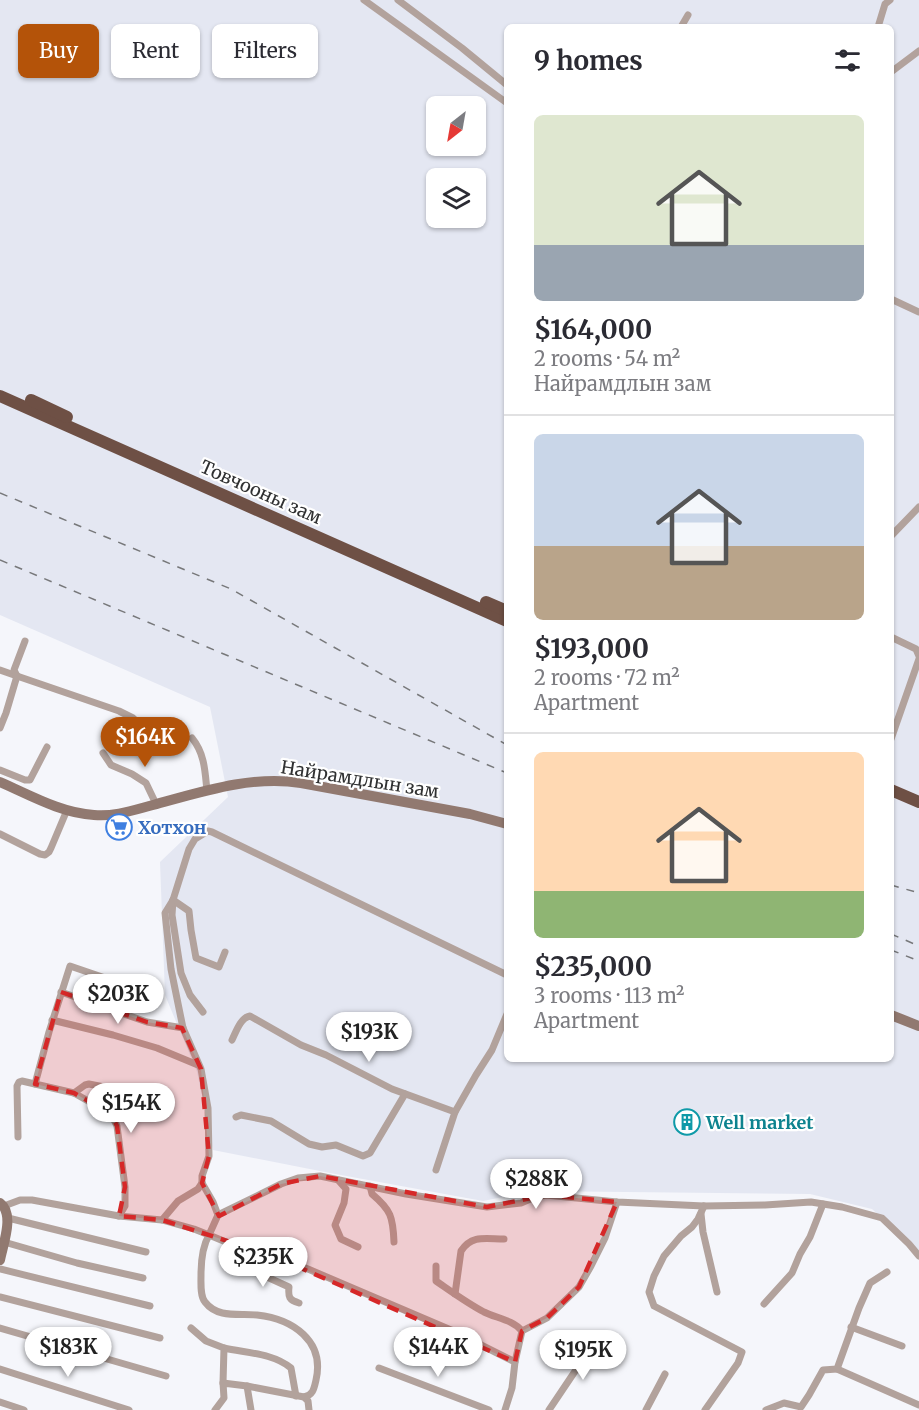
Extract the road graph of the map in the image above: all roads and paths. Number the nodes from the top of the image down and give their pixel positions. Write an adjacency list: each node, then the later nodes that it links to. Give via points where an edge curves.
1 (364, 0): 10 (street)
2 (398, 0): 9 (street)
3 (890, 0): 6 (street)
4 (688, 15): 5 (street)
5 (683, 24)
6 (879, 24)
7 (919, 51): 8 (street)
8 (894, 70)
9 (504, 83)
10 (504, 101)
11 (894, 300): 12 (street)
12 (919, 312)
13 (0, 387): 17 (highway, Товчооны зам)
14 (0, 396): 18 (highway, Товчооны зам)
15 (919, 507): 16 (street)
16 (894, 533)
17 (504, 610)
18 (504, 620)
19 (894, 638): 21 (street, via 916,649)
20 (25, 641): 23 (street, via 14,670)
21 (919, 657): 27 (street)
22 (0, 670): 23 (street)
23 (17, 676): 24 (street); 26 (street, via 119,711)
24 (3, 712): 25 (street)
25 (0, 728)
26 (144, 728)
27 (894, 730)
28 (192, 738): 34 (street, via 203,757)
29 (47, 747): 31 (street, via 30,780)
30 (103, 753): 38 (street, via 111,765 146,783)
31 (0, 770)
32 (0, 782): 39 (main road, Найрамдлын зам)
33 (894, 782): 36 (highway)
34 (207, 791): 38 (main road, Найрамдлын зам); 40 (main road, Найрамдлын зам, via 254,781 291,781)
35 (894, 791): 37 (highway)
36 (919, 794)
37 (919, 802)
38 (156, 804): 39 (main road, Найрамдлын зам, via 104,816)
39 (67, 810): 41 (street, via 45,855)
40 (504, 823)
41 (0, 834)
42 (173, 900): 43 (street, via 189,911 196,958 219,967); 44 (street, via 189,849 195,839 208,831); 47 (street, via 181,973); 52 (street, via 166,920)
43 (225, 952)
44 (504, 974)
45 (108, 979): 46 (street, via 70,966)
46 (61, 992): 49 (street); 52 (street, via 147,1022)
47 (203, 1012)
48 (894, 1016): 51 (main road)
49 (52, 1020): 54 (street, via 157,1048); 55 (street)
50 (504, 1021): 59 (street, via 492,1050)
51 (919, 1026)
52 (183, 1028): 54 (street)
53 (232, 1040): 57 (street, via 244,1017 250,1016)
54 (198, 1065): 64 (street, via 208,1108 210,1156)
55 (35, 1084): 56 (street); 61 (street, via 19,1082)
56 (74, 1093): 58 (street, via 89,1084 119,1091); 72 (street, via 111,1114 117,1126 125,1187 125,1206)
57 (405, 1094): 59 (street); 60 (street, via 370,1153 363,1156 336,1145 309,1144 271,1121)
58 (153, 1112)
59 (455, 1112): 62 (street)
60 (236, 1117)
61 (18, 1137)
62 (436, 1170)
63 (338, 1180): 65 (street); 71 (street, via 320,1176 298,1178); 79 (street, via 346,1188 335,1225 341,1239)
64 (202, 1183): 71 (street); 74 (street, via 178,1201)
65 (370, 1186): 66 (street, via 487,1207 546,1195); 78 (street, via 372,1194 390,1213)
66 (617, 1202): 69 (street); 97 (street, via 605,1238 579,1287 547,1318)
67 (2, 1204): 72 (street, via 32,1200); 73 (main road)
68 (823, 1204): 69 (street); 82 (street, via 882,1218); 92 (street, via 792,1274)
69 (704, 1206): 70 (street)
70 (701, 1214): 88 (street); 123 (street, via 664,1256 649,1292 654,1306 742,1352)
71 (218, 1215): 75 (street)
72 (120, 1216): 74 (street)
73 (8, 1218): 77 (main road); 80 (street)
74 (162, 1220): 75 (street)
75 (209, 1236): 81 (street); 110 (street, via 201,1270 203,1299 217,1311 259,1315 299,1330 312,1345 318,1363 313,1392)
76 (504, 1239): 89 (street, via 478,1238 465,1245)
77 (4, 1242): 83 (main road); 87 (street)
78 (394, 1242)
79 (358, 1247)
80 (146, 1252)
81 (271, 1255): 91 (street, via 265,1274 289,1287 288,1296); 102 (street, via 451,1330)
82 (919, 1256)
83 (0, 1260)
84 (436, 1266): 89 (street, via 436,1281)
85 (0, 1269): 93 (street)
86 (887, 1272): 94 (street, via 870,1283)
87 (143, 1278)
88 (717, 1292)
89 (455, 1294): 97 (street)
90 (0, 1297): 98 (street)
91 (298, 1304)
92 (764, 1304)
93 (150, 1306)
94 (851, 1327): 100 (street); 105 (street)
95 (0, 1328): 107 (street)
96 (191, 1328): 101 (street, via 206,1341)
97 (522, 1331): 102 (street)
98 (160, 1338)
99 (596, 1340): 121 (street)
100 (902, 1346)
101 (224, 1348): 108 (street); 110 (street, via 286,1364)
102 (515, 1362): 120 (street)
103 (380, 1368): 119 (street)
104 (0, 1369): 115 (street)
105 (837, 1369): 112 (street); 113 (street, via 822,1370)
106 (665, 1374): 122 (street)
107 (166, 1377)
108 (224, 1383): 109 (street); 116 (street, via 224,1398)
109 (247, 1386): 110 (street); 117 (street)
110 (300, 1396): 118 (street, via 308,1401)
111 (0, 1402): 114 (street)
112 (919, 1405)
113 (802, 1408): 124 (street, via 784,1403)
114 (24, 1410)
115 (129, 1410)
116 (215, 1410)
117 (250, 1410)
118 (309, 1410)
119 (489, 1410)
120 (505, 1410)
121 (549, 1410)
122 (646, 1410)
123 (705, 1410)
124 (766, 1410)

